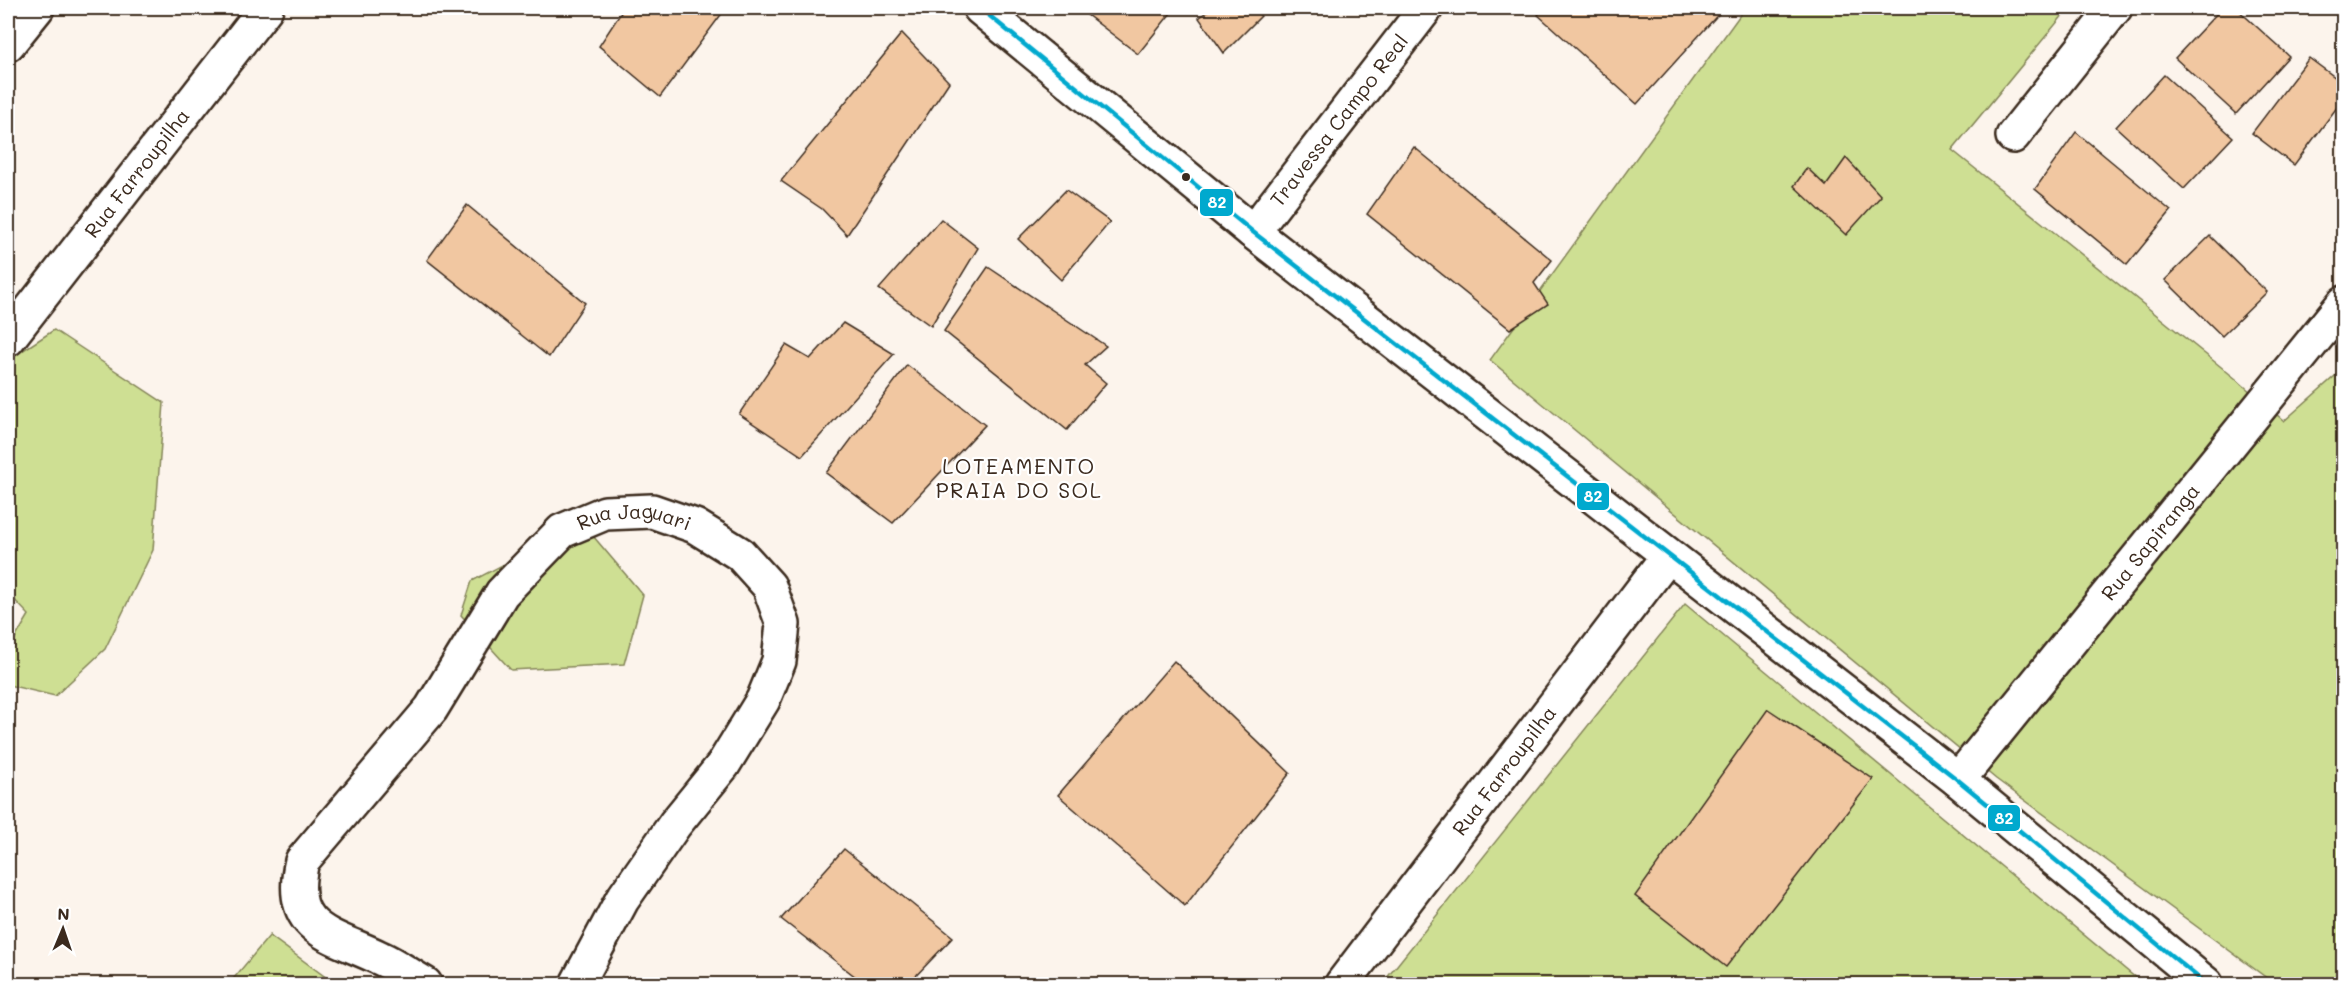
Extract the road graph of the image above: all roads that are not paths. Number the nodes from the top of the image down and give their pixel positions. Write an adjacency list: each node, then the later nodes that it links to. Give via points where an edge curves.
1 (37, 8): 6 (street)
2 (266, 8): 10 (street, Rua Farroupilha)
3 (980, 8): 8 (street)
4 (1426, 8): 8 (street, Travessa Campo Real)
5 (2115, 8): 7 (street)
6 (8, 44)
7 (2013, 136)
8 (1253, 232): 11 (street)
9 (2343, 303): 12 (street, Rua Sapiranga)
10 (8, 339)
11 (1668, 556): 12 (street); 15 (street, Rua Farroupilha)
12 (1958, 780): 16 (street)
13 (425, 984): 14 (street, Rua Jaguari, via 381,958 329,938 302,913 296,884 302,861 431,709 502,592 562,531 605,513 652,511 695,526 740,554 769,586 783,624 779,661 763,700 723,765 675,824 622,900)
14 (577, 984)
15 (1342, 984)
16 (2206, 984)

